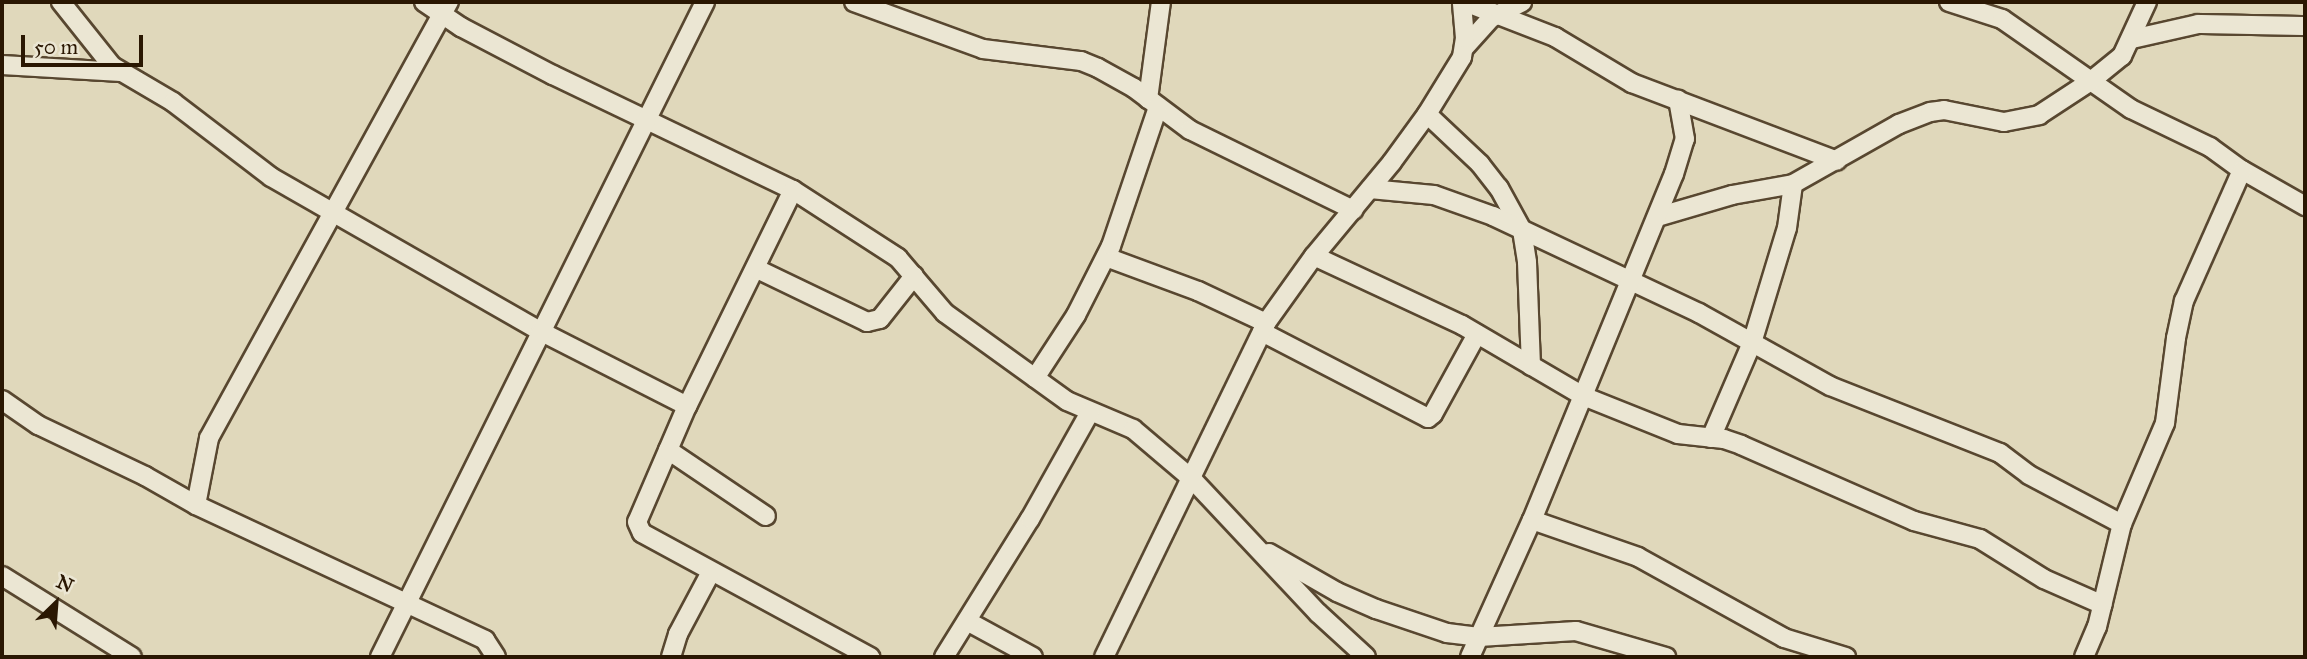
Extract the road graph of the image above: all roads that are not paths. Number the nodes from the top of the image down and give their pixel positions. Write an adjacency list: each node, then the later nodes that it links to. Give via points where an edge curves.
1 (61, 2): 16 (street)
2 (424, 2): 10 (street)
3 (705, 2): 21 (street)
4 (854, 2): 19 (street, via 983,49 1081,61)
5 (1161, 2): 19 (street)
6 (1463, 2): 11 (street); 14 (street)
7 (1522, 2): 11 (street)
8 (1949, 2): 17 (street, via 2002,19)
9 (2147, 2): 13 (street)
10 (446, 8): 21 (street, via 553,75); 29 (street)
11 (1495, 16): 14 (street); 18 (street, via 1555,37 1614,74)
12 (2305, 26): 13 (street, via 2198,24)
13 (2132, 39): 17 (street, via 2122,57)
14 (1465, 47): 20 (street)
15 (2, 65): 16 (street)
16 (121, 72): 29 (street, via 173,102 271,177)
17 (2091, 81): 22 (street, via 2039,114 2021,120 1930,112 1899,124); 23 (street, via 2149,119 2210,147)
18 (1678, 100): 22 (street); 30 (street, via 1685,139)
19 (1153, 103): 28 (street, via 1190,130); 33 (street)
20 (1427, 114): 25 (street); 31 (street, via 1480,164)
21 (645, 118): 26 (street); 38 (street)
22 (1837, 160): 24 (street)
23 (2242, 170): 27 (street); 53 (street, via 2184,301 2165,423)
24 (1793, 184): 30 (street); 40 (street, via 1787,228)
25 (1370, 189): 28 (street); 31 (street, via 1434,195)
26 (793, 190): 34 (street); 35 (street, via 898,258)
27 (2305, 205)
28 (1353, 210): 32 (street)
29 (331, 212): 38 (street); 50 (street, via 209,438)
30 (1657, 216): 36 (street)
31 (1522, 230): 36 (street); 41 (street)
32 (1314, 256): 37 (street); 39 (street)
33 (1105, 257): 37 (street, via 1198,291); 42 (street)
34 (757, 269): 35 (street, via 867,322 880,319); 45 (street)
35 (914, 276): 42 (street, via 945,313)
36 (1632, 281): 40 (street); 43 (street)
37 (1264, 327): 39 (street, via 1428,418); 49 (street)
38 (540, 331): 45 (street); 57 (street)
39 (1476, 334): 41 (street)
40 (1752, 343): 47 (street); 53 (street, via 1830,386 2000,453 2029,475)
41 (1531, 366): 43 (street)
42 (1035, 378): 46 (street)
43 (1583, 396): 47 (street, via 1678,434); 52 (street)
44 (2, 400): 50 (street, via 38,425)
45 (687, 406): 48 (street)
46 (1090, 412): 49 (street, via 1133,429); 59 (street)
47 (1711, 438): 58 (street, via 1741,445 1914,520 1980,540 2044,579)
48 (668, 450): 51 (street); 55 (street, via 639,516 639,528)
49 (1192, 479): 54 (street); 68 (street)
50 (196, 505): 57 (street)
51 (766, 516)
52 (1532, 520): 60 (street); 72 (street, via 1638,557 1784,638)
53 (2122, 524): 58 (street)
54 (1251, 542): 60 (street, via 1377,609 1447,633); 69 (street)
55 (711, 572): 64 (street); 65 (street)
56 (2, 576): 61 (street)
57 (406, 605): 62 (street); 63 (street, via 485,640)
58 (2103, 605): 73 (street)
59 (967, 621): 66 (street); 67 (street)
60 (1479, 637): 70 (street); 71 (street, via 1576,631)
61 (132, 657)
62 (380, 657)
63 (496, 657)
64 (671, 657)
65 (870, 657)
66 (944, 657)
67 (1033, 657)
68 (1104, 657)
69 (1366, 657)
70 (1470, 657)
71 (1666, 657)
72 (1846, 657)
73 (2084, 657)

